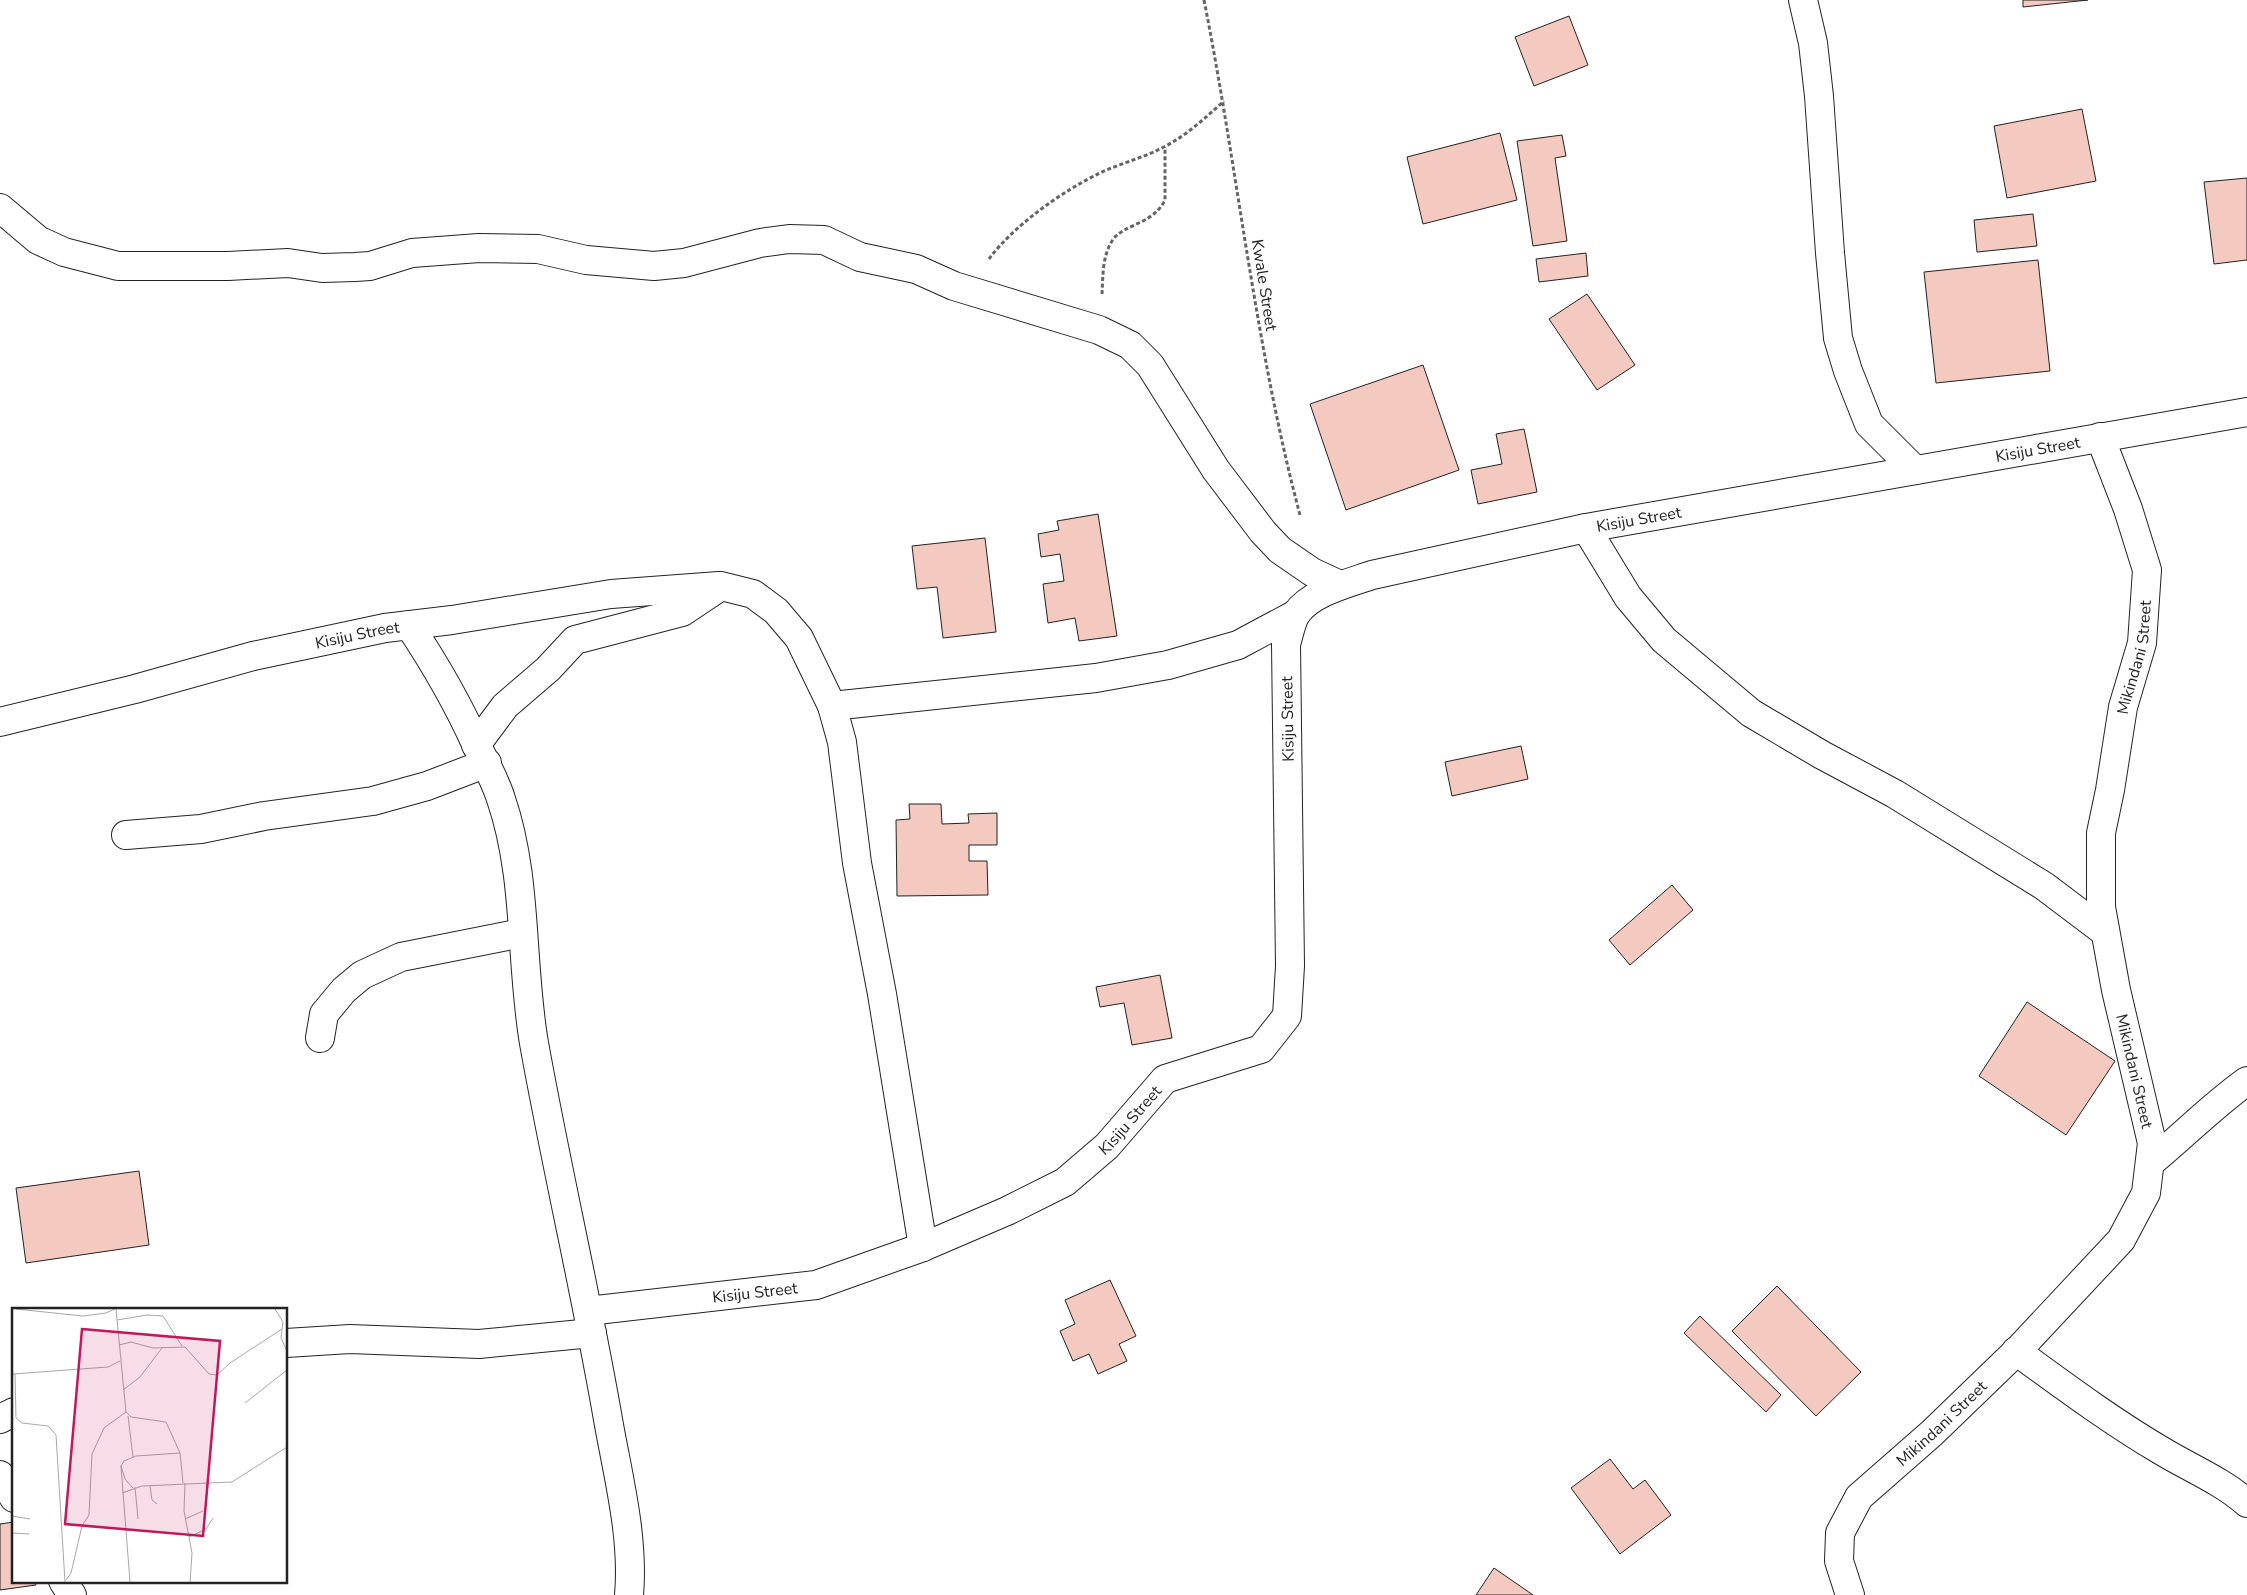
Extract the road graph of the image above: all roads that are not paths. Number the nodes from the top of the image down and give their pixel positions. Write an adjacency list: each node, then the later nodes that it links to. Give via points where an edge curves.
1 (1803, 0): 5 (street, via 1813,43 1819,96 1838,338 1869,424)
2 (0, 208): 7 (street, via 38,240 64,252 118,266 288,263 322,268 370,266 412,253 479,248 538,250 586,260 654,266 684,263 789,239 824,240 860,257 916,269 954,286 1099,330 1130,345 1150,366 1248,514 1280,550 1312,572)
3 (2247, 412): 4 (street, Kisiju Street)
4 (2100, 437): 5 (street, Kisiju Street); 15 (street, Mikindani Street, via 2147,570 2142,642 2123,707 2101,833 2101,907)
5 (1915, 470): 6 (street, Kisiju Street)
6 (1586, 528): 7 (street, Kisiju Street); 15 (street, via 1628,597 1664,640 1751,713 1895,794 2044,886)
7 (1340, 585): 9 (street, Kisiju Street, via 1315,598)
8 (721, 586): 10 (street, Kisiju Street, via 611,594); 11 (street, Kisiju Street, via 753,594 776,611 799,638); 13 (street, via 682,612 575,640 548,669 505,706)
9 (1296, 614): 11 (street, via 1238,645 1168,665 1096,678); 20 (street, Kisiju Street, via 1286,644 1290,966 1287,1016 1261,1049 1165,1079 1106,1146 1065,1182)
10 (409, 625): 12 (street, Kisiju Street, via 253,656); 13 (street, via 440,672)
11 (832, 706): 20 (street, Kisiju Street, via 842,742 857,863)
12 (0, 722)
13 (482, 754): 14 (street, via 427,786 373,801 201,828); 16 (street, via 501,798 513,841)
14 (126, 835)
15 (2105, 932): 19 (street, Mikindani Street, via 2152,1143)
16 (522, 933): 17 (street, via 401,957 362,975 324,1014); 21 (street, via 534,1042)
17 (320, 1038)
18 (2247, 1081): 19 (street, via 2215,1104)
19 (2150, 1163): 23 (street, Mikindani Street, via 2146,1193 2121,1240)
20 (923, 1247): 21 (street, Kisiju Street, via 816,1285)
21 (590, 1322): 22 (street, Kisiju Street, via 479,1344 350,1339); 31 (street, via 624,1509 630,1575)
22 (288, 1343)
23 (2016, 1351): 28 (street, via 2097,1411 2162,1452 2232,1490); 32 (street, Mikindani Street, via 1932,1433 1859,1497 1840,1533 1840,1561)
24 (12, 1413): 25 (street)
25 (0, 1420)
26 (0, 1475): 27 (street)
27 (12, 1495)
28 (2247, 1503)
29 (65, 1582): 30 (street)
30 (72, 1595)
31 (628, 1595)
32 (1850, 1595)

